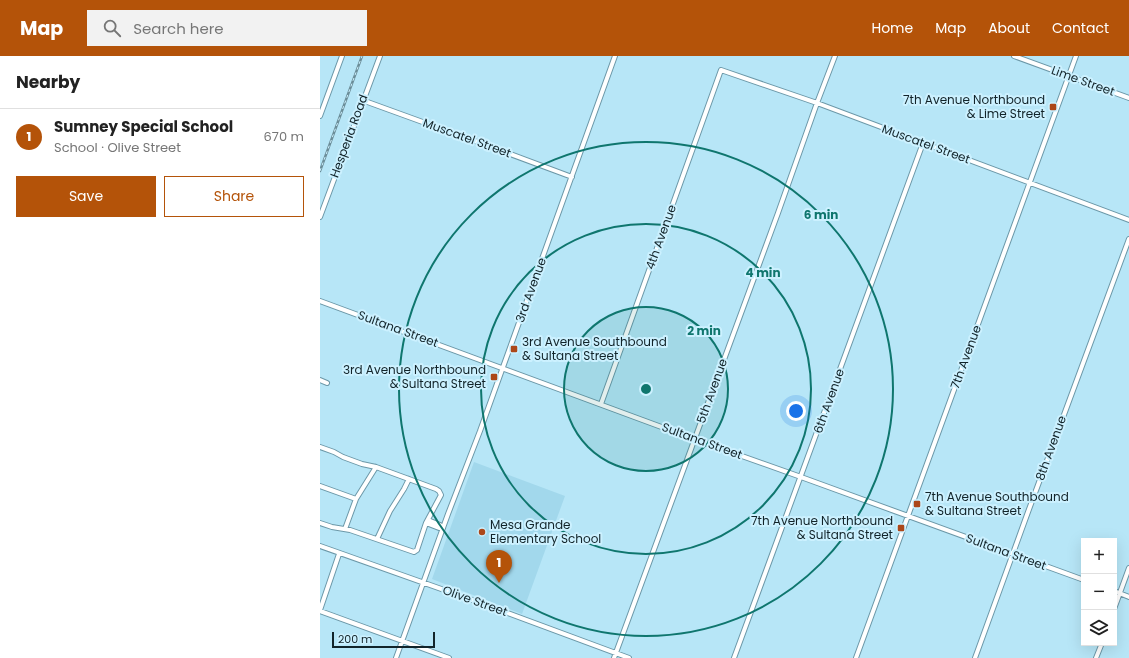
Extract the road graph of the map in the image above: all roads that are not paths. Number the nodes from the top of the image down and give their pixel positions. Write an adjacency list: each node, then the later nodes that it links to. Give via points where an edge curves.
1 (342, 56): 12 (street)
2 (380, 56): 10 (street, Hesperia Road)
3 (615, 56): 14 (street, 3rd Avenue)
4 (835, 56): 11 (street, 5th Avenue)
5 (1014, 56): 8 (street, Lime Street)
6 (1076, 56): 8 (street, 7th Avenue)
7 (721, 70): 11 (street, Muscatel Street); 23 (street, 4th Avenue)
8 (1069, 76): 9 (street, Lime Street); 15 (street, 7th Avenue)
9 (1129, 98)
10 (362, 100): 14 (street, Muscatel Street); 16 (street, Hesperia Road)
11 (817, 103): 13 (street, Muscatel Street); 24 (street, 5th Avenue)
12 (320, 116)
13 (923, 143): 15 (street, Muscatel Street); 27 (street, 6th Avenue)
14 (572, 177): 20 (street, 3rd Avenue)
15 (1030, 182): 17 (street, Muscatel Street); 31 (street, 7th Avenue)
16 (320, 217)
17 (1129, 220)
18 (1129, 239): 39 (street, 8th Avenue)
19 (320, 301): 20 (street, Sultana Street)
20 (502, 368): 23 (street, Sultana Street); 34 (street, 3rd Avenue)
21 (320, 380): 22 (street)
22 (327, 383)
23 (601, 404): 24 (street, Sultana Street)
24 (694, 439): 27 (street, Sultana Street); 50 (street, 5th Avenue)
25 (320, 447): 26 (street)
26 (376, 467): 28 (street); 30 (street)
27 (801, 476): 31 (street, Sultana Street); 55 (street, 6th Avenue)
28 (409, 479): 32 (street, via 440,492 440,498); 36 (street)
29 (320, 486): 30 (street)
30 (356, 498): 35 (street)
31 (908, 516): 39 (street, Sultana Street); 56 (street, 7th Avenue)
32 (427, 522): 34 (street); 36 (street, via 418,550 414,552)
33 (320, 523): 35 (street)
34 (443, 528): 42 (street, 3rd Avenue)
35 (345, 529): 36 (street)
36 (377, 540)
37 (320, 546): 38 (street, Olive Street)
38 (339, 554): 42 (street, Olive Street); 47 (street)
39 (1012, 554): 41 (street, Sultana Street); 57 (street, 8th Avenue)
40 (1129, 568): 44 (street)
41 (1081, 579)
42 (423, 583): 48 (street, 3rd Avenue); 50 (street, Olive Street)
43 (1117, 592): 44 (street)
44 (1120, 593): 45 (street); 46 (street)
45 (1129, 597)
46 (1117, 601)
47 (320, 611): 48 (street)
48 (402, 642): 51 (street, 3rd Avenue); 52 (street)
49 (1101, 646): 58 (street)
50 (616, 653): 53 (street, 5th Avenue); 54 (street, Olive Street)
51 (396, 658)
52 (449, 658)
53 (614, 658)
54 (629, 658)
55 (734, 658)
56 (856, 658)
57 (975, 658)
58 (1096, 658)

